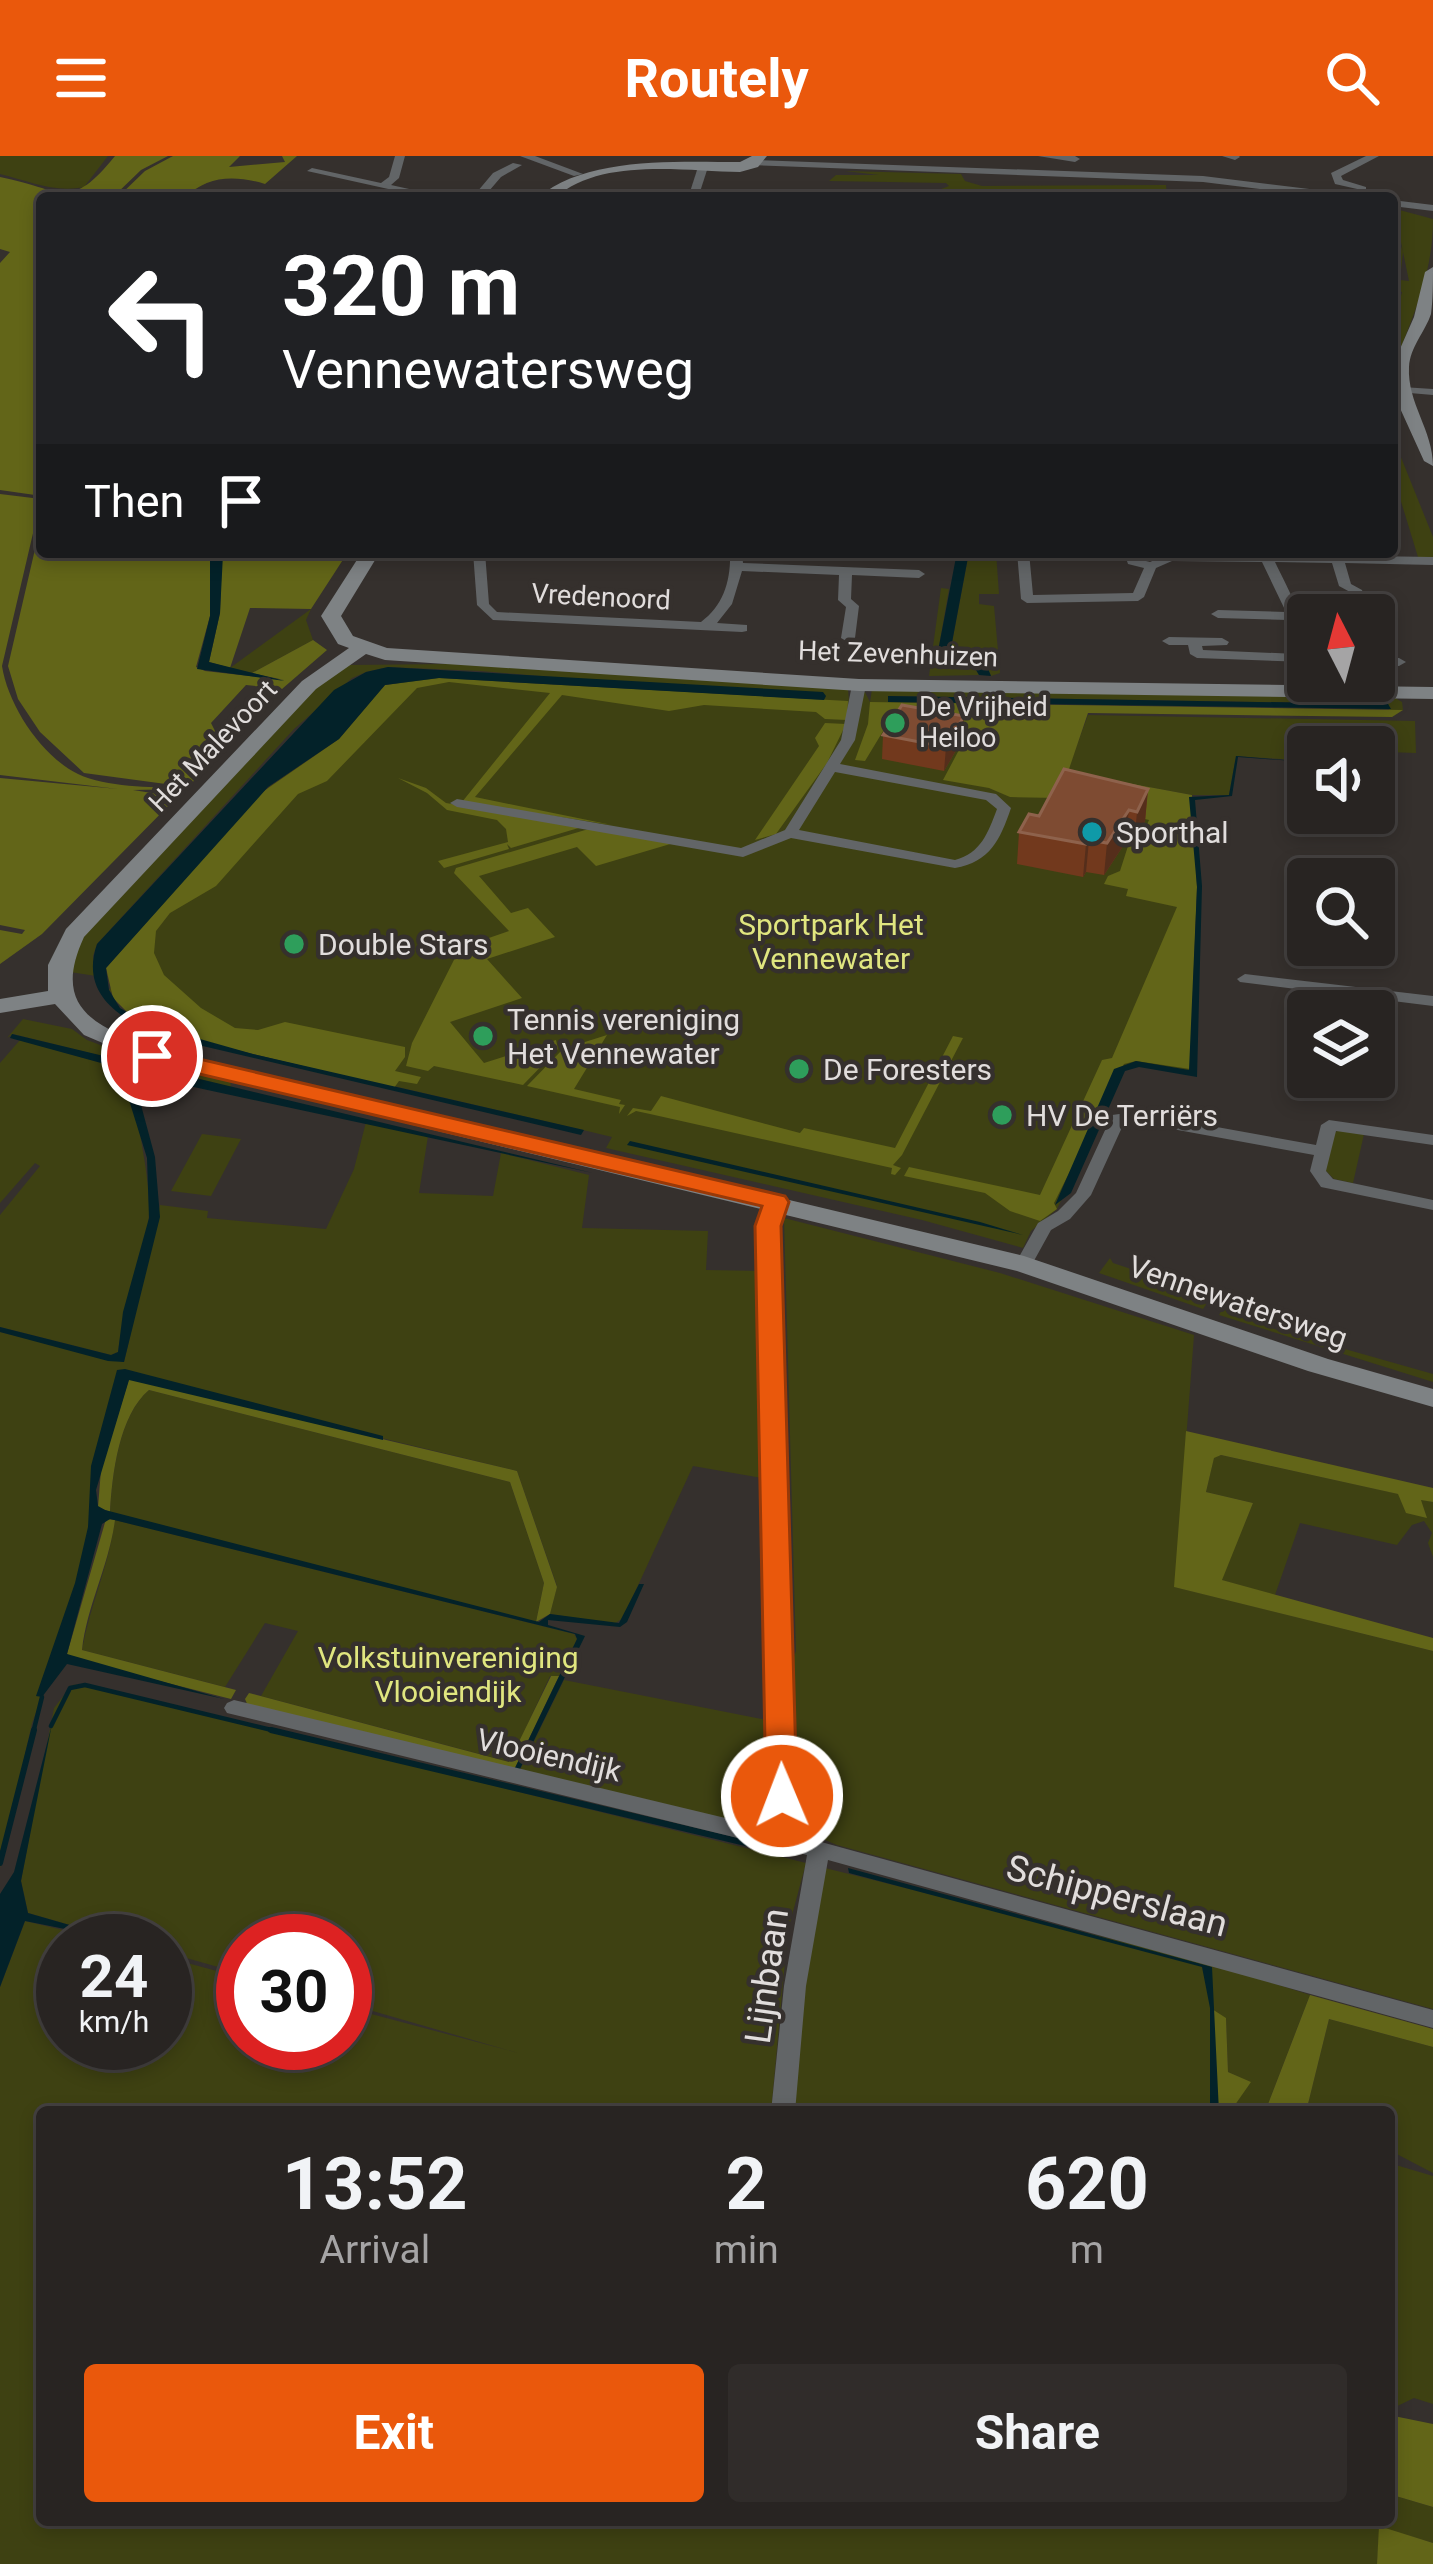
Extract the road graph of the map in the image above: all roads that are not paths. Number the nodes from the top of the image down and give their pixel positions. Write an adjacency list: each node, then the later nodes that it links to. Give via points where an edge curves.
1 (400, 156): 14 (street)
2 (906, 156): 10 (street)
3 (1043, 156): 5 (street)
4 (1373, 156): 21 (street, via 1335,175)
5 (1076, 157): 11 (street)
6 (757, 159): 8 (street); 10 (street)
7 (521, 160): 12 (street); 16 (street)
8 (703, 167): 12 (street); 18 (street)
9 (312, 171): 14 (street)
10 (904, 171): 11 (street)
11 (1075, 173): 13 (street)
12 (578, 174): 17 (street)
13 (1175, 181): 19 (street); 20 (street)
14 (383, 185): 15 (street)
15 (416, 192)
16 (482, 192)
17 (550, 192)
18 (695, 192)
19 (1177, 192)
20 (1342, 192)
21 (1359, 192)
22 (1398, 204): 23 (street)
23 (1433, 208)
24 (1433, 272): 25 (street)
25 (1398, 383): 26 (street); 27 (street)
26 (1433, 392)
27 (1426, 434): 28 (street)
28 (1433, 461)
29 (366, 558): 54 (street, via 331,616 334,628)
30 (479, 558): 49 (street, Vredenoord, via 483,605 494,616)
31 (870, 558): 43 (street)
32 (1024, 558): 42 (street, via 1027,598 1128,600 1138,597)
33 (1131, 558): 42 (street)
34 (1162, 558): 42 (street)
35 (1252, 558): 38 (street)
36 (1342, 558): 39 (street)
37 (1385, 558): 41 (street)
38 (1267, 559): 39 (street); 47 (street)
39 (1336, 559): 46 (street, via 1345,586)
40 (736, 560): 44 (street, Vredenoord); 49 (street, Vredenoord, via 721,615)
41 (1433, 561)
42 (1151, 566)
43 (869, 572): 44 (street, Vredenoord); 45 (street, Vredenoord)
44 (846, 573): 52 (street)
45 (919, 574)
46 (1357, 594)
47 (1287, 601)
48 (1287, 618): 51 (street)
49 (704, 626): 50 (street, Vredenoord)
50 (742, 628)
51 (1221, 635): 53 (street, via 1197,654); 55 (street)
52 (848, 638)
53 (1169, 641)
54 (362, 648): 58 (street, Het Zevenhuizen); 64 (street, Het Malevoort, via 309,685 82,923 59,964)
55 (1287, 652)
56 (1395, 662): 57 (street)
57 (1399, 662)
58 (859, 685): 59 (street, Het Zevenhuizen); 60 (street, via 852,731)
59 (1433, 693)
60 (833, 767): 62 (street); 62 (street, via 991,797 1004,808 982,856 955,864)
61 (457, 803): 62 (street, via 743,853)
62 (790, 833)
63 (1245, 979): 65 (street)
64 (62, 996): 66 (street); 69 (street, Vennewatersweg, via 96,1034 152,1056)
65 (1433, 1001)
66 (0, 1006)
67 (1433, 1140): 68 (street, via 1329,1125)
68 (1322, 1151): 70 (street, via 1322,1181); 71 (street, via 1118,1119 1082,1195 1044,1227)
69 (776, 1202): 71 (street, Vennewatersweg); 74 (street, via 768,1226)
70 (1433, 1205)
71 (1024, 1264): 72 (street, Vennewatersweg)
72 (1433, 1397)
73 (234, 1708): 74 (street, Vlooiendijk)
74 (782, 1840): 75 (street, Schipperslaan)
75 (819, 1849): 76 (street, Schipperslaan); 77 (street, Lijnbaan)
76 (1433, 2019)
77 (784, 2106)

